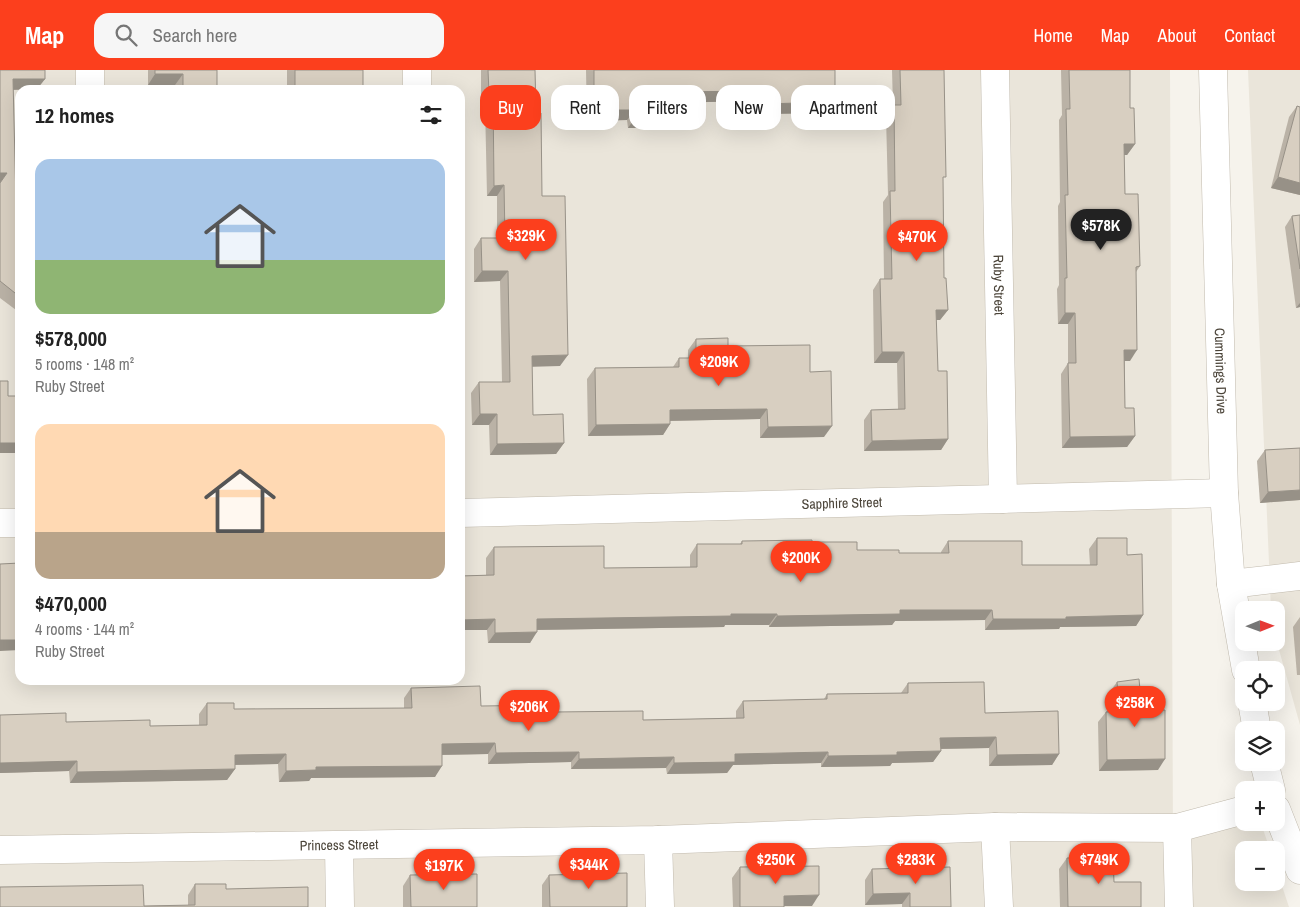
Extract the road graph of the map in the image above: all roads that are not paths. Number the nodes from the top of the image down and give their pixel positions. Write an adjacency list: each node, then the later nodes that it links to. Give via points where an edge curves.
1 (90, 70): 5 (street)
2 (417, 70): 6 (street)
3 (995, 70): 8 (street, Ruby Street)
4 (1213, 70): 7 (street, Cummings Drive)
5 (90, 85)
6 (417, 85)
7 (1224, 493): 8 (street, Sapphire Street); 13 (street, Cummings Drive)
8 (1002, 499): 9 (street, Sapphire Street)
9 (465, 513)
10 (15, 523): 11 (street)
11 (0, 524)
12 (1300, 576): 13 (street)
13 (1231, 584): 14 (street, Cummings Drive)
14 (1244, 661)
15 (1235, 812): 17 (street, Princess Street)
16 (995, 827): 17 (street, Princess Street); 19 (street, Princess Street); 25 (street)
17 (1177, 828): 26 (street)
18 (1285, 831): 22 (street)
19 (658, 840): 20 (street, Princess Street); 24 (street)
20 (339, 846): 21 (street, Princess Street); 23 (street)
21 (0, 850)
22 (1300, 870)
23 (340, 907)
24 (660, 907)
25 (999, 907)
26 (1179, 907)

